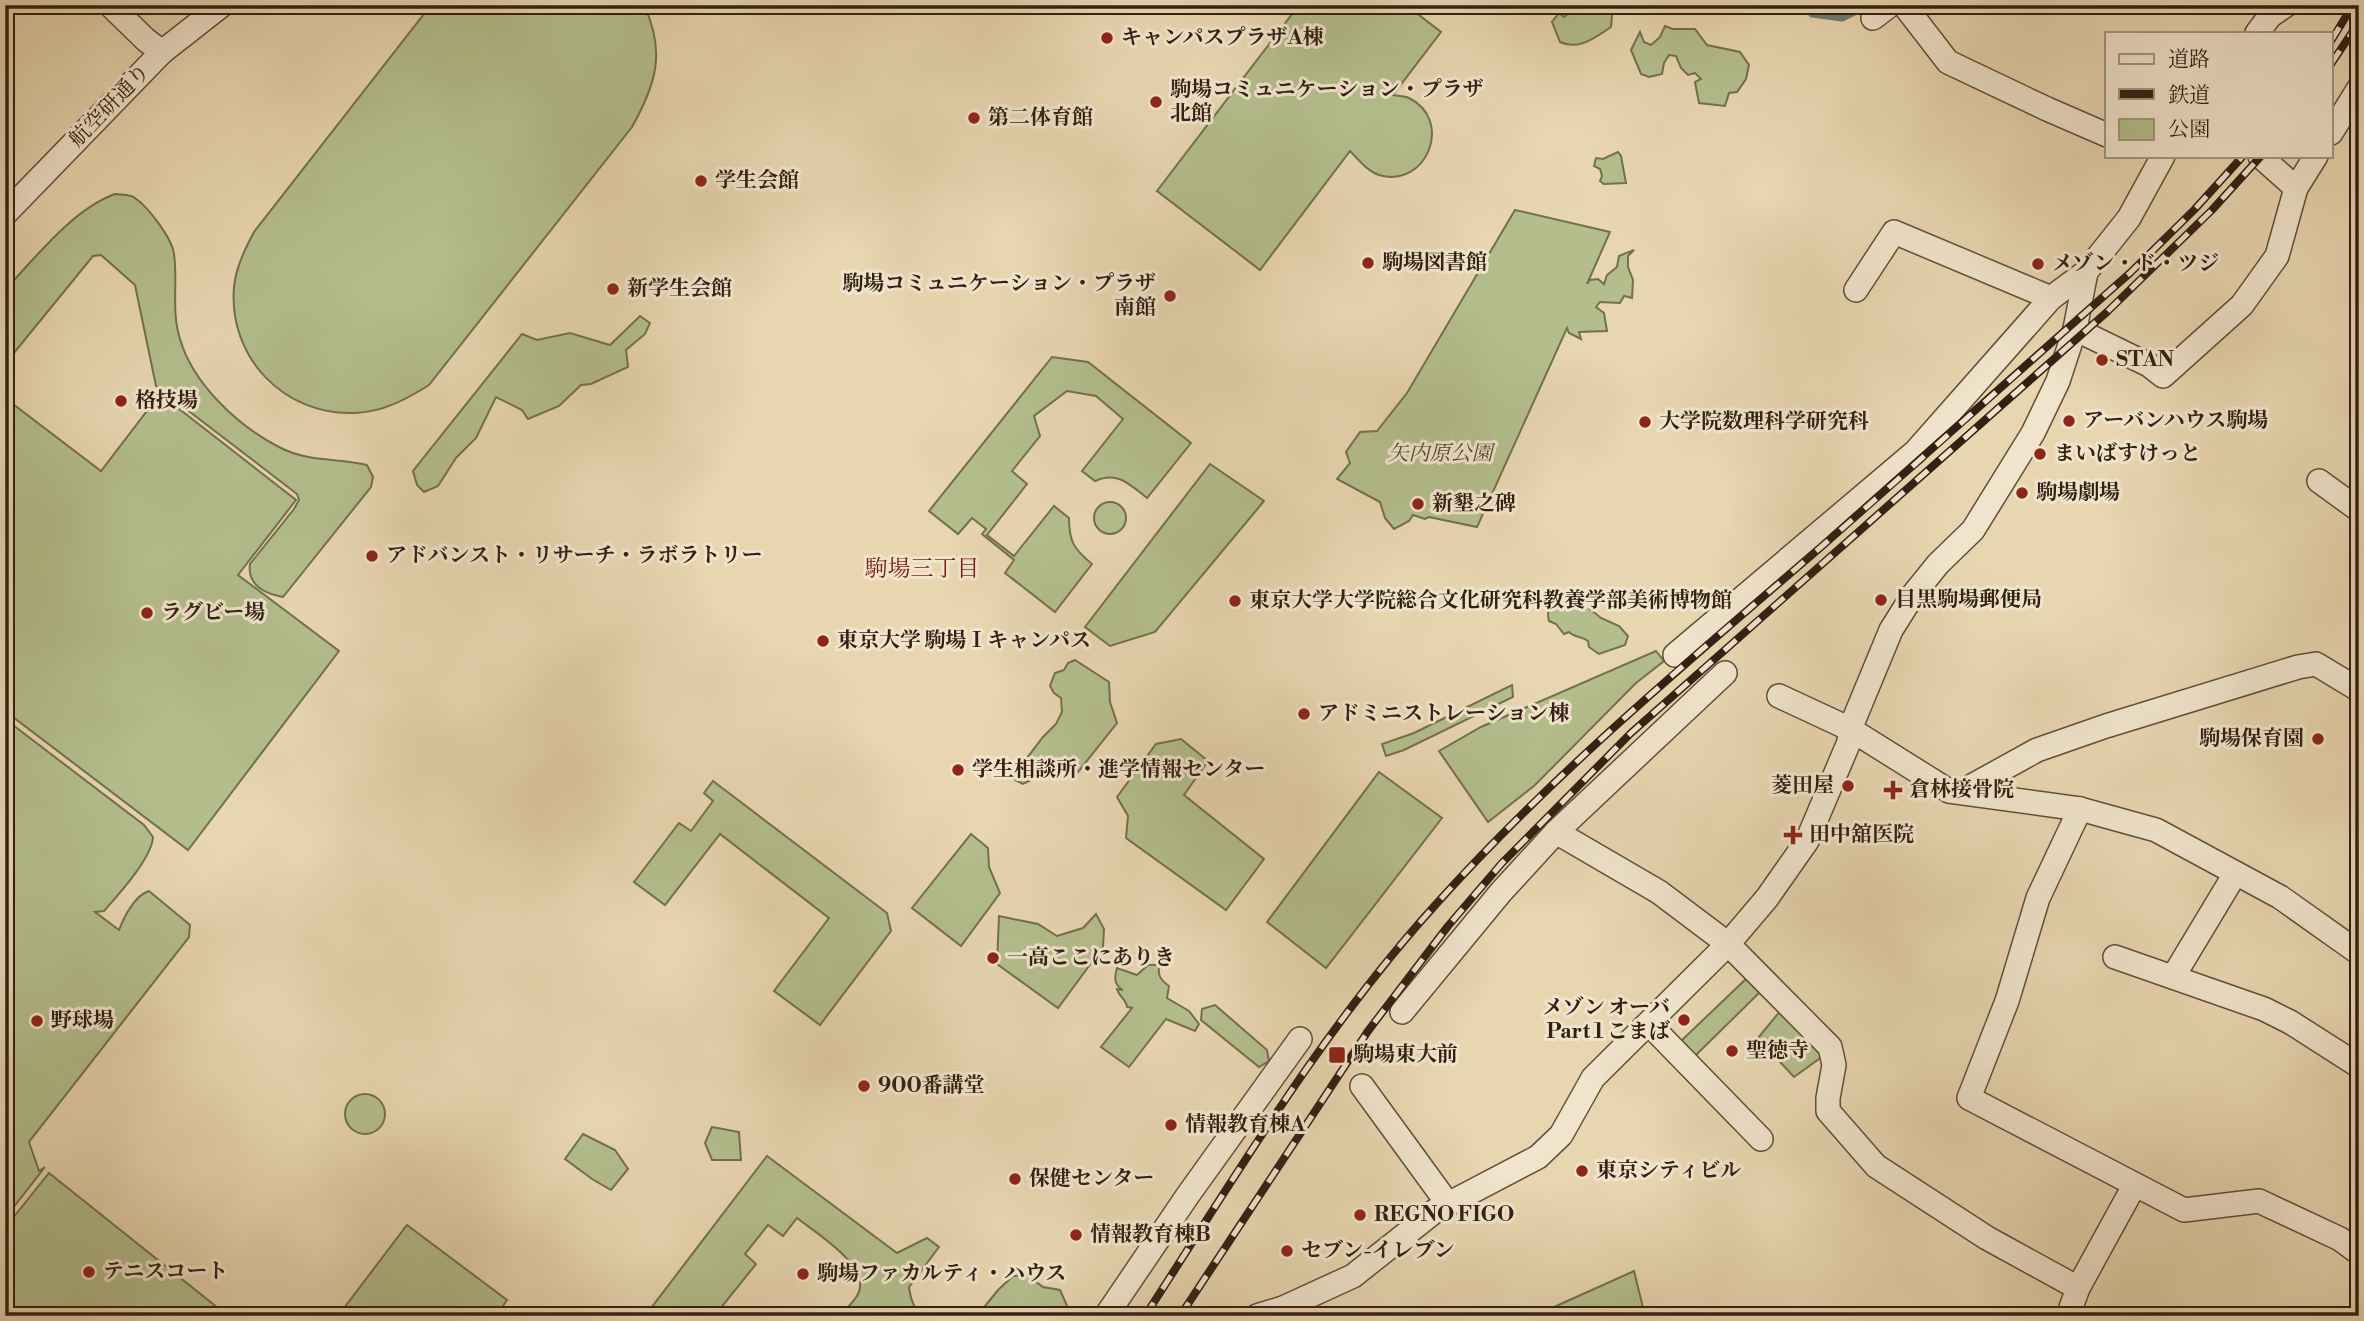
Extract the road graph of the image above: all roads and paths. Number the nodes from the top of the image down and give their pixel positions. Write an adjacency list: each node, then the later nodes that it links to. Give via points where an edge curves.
1 (110, 5): 6 (street)
2 (222, 5): 6 (street, 航空研通り)
3 (1904, 5): 9 (street, via 1948,62)
4 (2286, 5): 5 (street)
5 (2258, 32)
6 (162, 52): 14 (street, 航空研通り)
7 (2359, 88): 8 (street)
8 (2332, 131)
9 (2105, 134)
10 (2160, 158): 15 (street, via 2129,218)
11 (2262, 158): 13 (street)
12 (2315, 158): 13 (street)
13 (2297, 188): 18 (street, via 2277,257 2242,305 2163,376)
14 (5, 214)
15 (2086, 272): 17 (street); 18 (street)
16 (1856, 290): 17 (street, via 1895,232)
17 (2051, 298): 21 (street, via 1915,452)
18 (2075, 329): 25 (street, via 2058,381 2033,433 1973,530 1938,564 1891,630)
19 (2319, 481): 20 (street)
20 (2359, 510)
21 (1675, 654)
22 (1725, 673): 28 (street)
23 (2359, 690): 26 (street, via 2316,664 2298,667 2037,750)
24 (1779, 696): 25 (street)
25 (1850, 729): 26 (street, via 1949,791); 30 (street, via 1849,742 1807,841 1768,898)
26 (1961, 792): 27 (street)
27 (2081, 809): 29 (street, via 2156,830); 40 (street, via 2038,898 2007,1001 1969,1098)
28 (1556, 832): 30 (street, via 1659,892); 34 (street)
29 (2235, 874): 31 (street, via 2280,897); 33 (street)
30 (1728, 944): 35 (street); 43 (street, via 1830,1047 1834,1065 1828,1111 1876,1166 1987,1238)
31 (2359, 953)
32 (2115, 957): 33 (street)
33 (2174, 977): 37 (street, via 2264,1009)
34 (1402, 1012)
35 (1649, 1024): 39 (street); 41 (street, via 1593,1078 1561,1135 1538,1157)
36 (1300, 1039): 44 (street)
37 (2359, 1066)
38 (1362, 1086): 41 (street)
39 (1761, 1139)
40 (2134, 1186): 42 (street, via 2184,1210 2259,1201 2340,1239); 43 (street)
41 (1448, 1204): 45 (street, via 1353,1276)
42 (2359, 1253)
43 (2078, 1288): 46 (street)
44 (1106, 1316)
45 (1257, 1316)
46 (2068, 1316)

